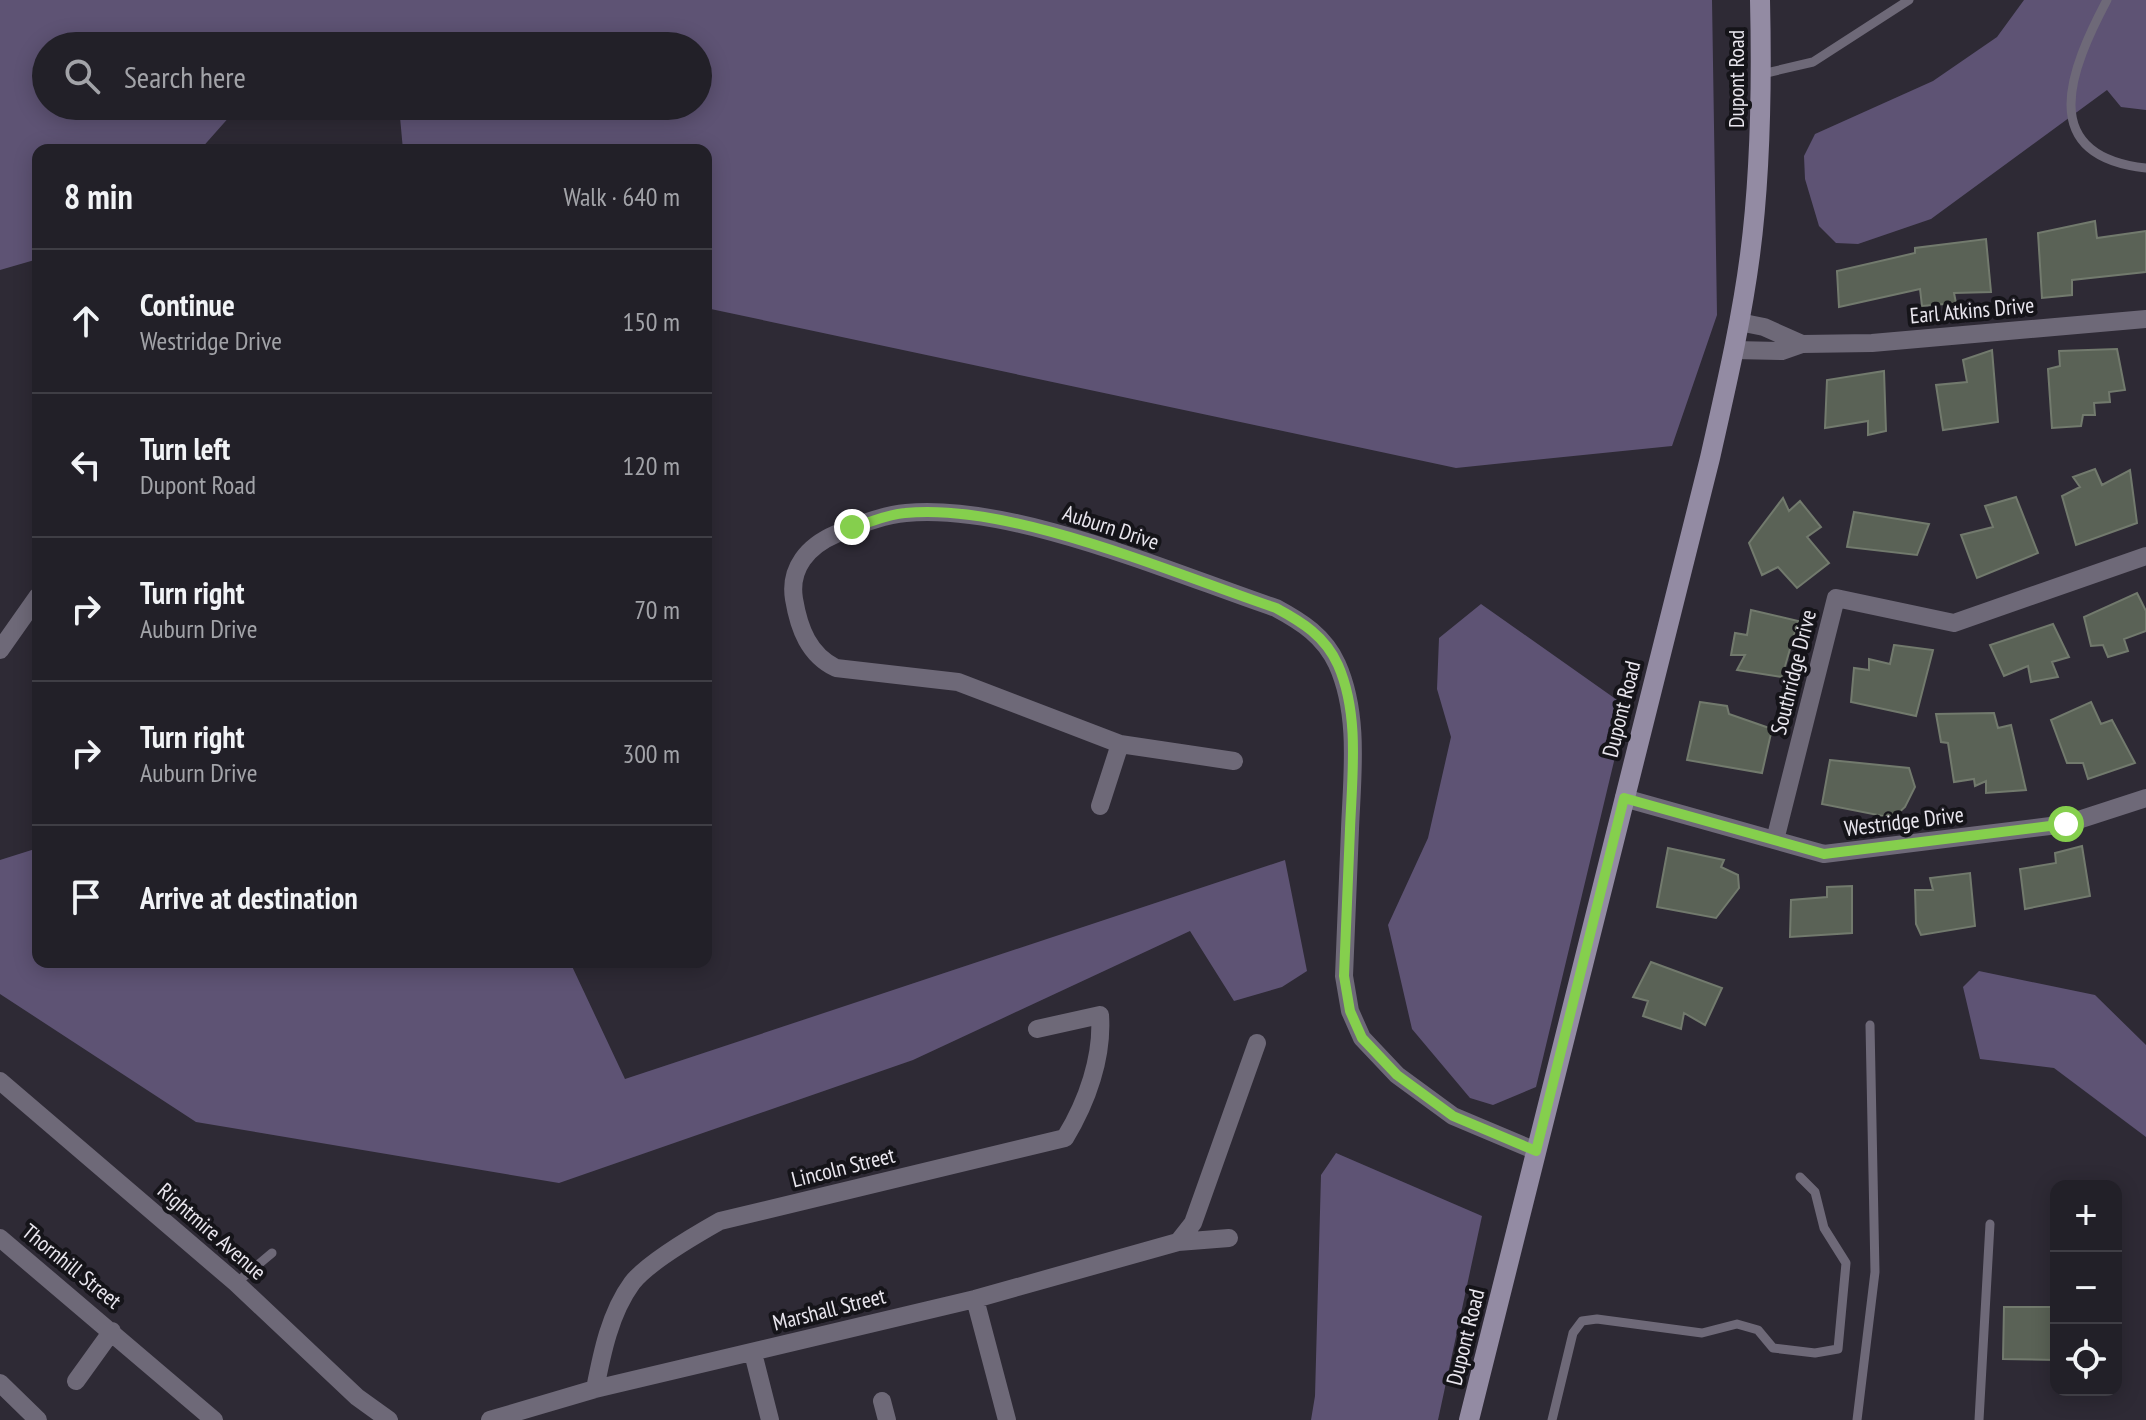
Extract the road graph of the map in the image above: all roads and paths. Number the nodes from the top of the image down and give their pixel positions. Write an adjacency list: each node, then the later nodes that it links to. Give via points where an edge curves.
1 (1760, 0): 4 (street, Dupont Road)
2 (1909, 0): 4 (lane, via 1813,62)
3 (2107, 0): 5 (lane, via 2092,29 2069,117 2084,144 2111,161)
4 (1762, 74): 7 (street, Dupont Road, via 1758,164)
5 (2146, 168)
6 (2146, 319): 8 (street, Earl Atkins Drive, via 1872,343)
7 (1739, 322): 8 (street, Earl Atkins Drive); 9 (street, Dupont Road)
8 (1802, 344): 9 (street, Earl Atkins Drive, via 1782,351)
9 (1734, 350): 15 (street, Dupont Road)
10 (2146, 556): 18 (street, Southridge Drive, via 1954,623 1836,598)
11 (32, 605): 12 (street)
12 (0, 650)
13 (1120, 744): 14 (street, Auburn Drive); 17 (street); 23 (street, Auburn Drive, via 958,682 845,670 822,661 796,614 794,572 805,554 852,527 904,513 960,513 1050,532 1276,608 1305,624 1323,640 1348,695 1352,756 1344,976 1350,1011 1362,1038 1397,1075 1453,1116)
14 (1234, 761)
15 (1624, 798): 18 (street, Westridge Drive); 23 (street, Dupont Road)
16 (2146, 798): 18 (street, Westridge Drive, via 2066,824 1849,854 1824,854)
17 (1100, 806)
18 (1775, 840)
19 (1870, 1025): 47 (lane, via 1875,1272)
20 (1037, 1029): 36 (street, Lincoln Street, via 1100,1015 1102,1045 1065,1138 720,1221 633,1282 604,1341)
21 (1257, 1043): 28 (street, via 1193,1223)
22 (0, 1081): 30 (street, Rightmire Avenue)
23 (1536, 1151): 45 (street, Dupont Road)
24 (1800, 1177): 46 (lane, via 1815,1192 1824,1228 1846,1263 1838,1349 1815,1353 1773,1348 1758,1330 1737,1324 1702,1333 1582,1321 1573,1333)
25 (1990, 1224): 48 (lane)
26 (0, 1238): 32 (street, Thornhill Street)
27 (1229, 1238): 28 (street, Marshall Street)
28 (1178, 1242): 31 (street, Marshall Street)
29 (272, 1253): 30 (lane)
30 (236, 1283): 40 (street, Rightmire Avenue, via 357,1397)
31 (975, 1299): 33 (street, Marshall Street); 44 (street)
32 (112, 1331): 34 (street, Thornhill Street); 39 (street, Thornhill Street)
33 (753, 1353): 36 (street, Marshall Street); 42 (street)
34 (76, 1381)
35 (0, 1383): 38 (street)
36 (595, 1389): 41 (street, Marshall Street)
37 (882, 1401): 43 (street)
38 (38, 1420)
39 (214, 1420)
40 (389, 1420)
41 (490, 1420)
42 (770, 1420)
43 (887, 1420)
44 (1007, 1420)
45 (1469, 1420)
46 (1552, 1420)
47 (1857, 1420)
48 (1979, 1420)

